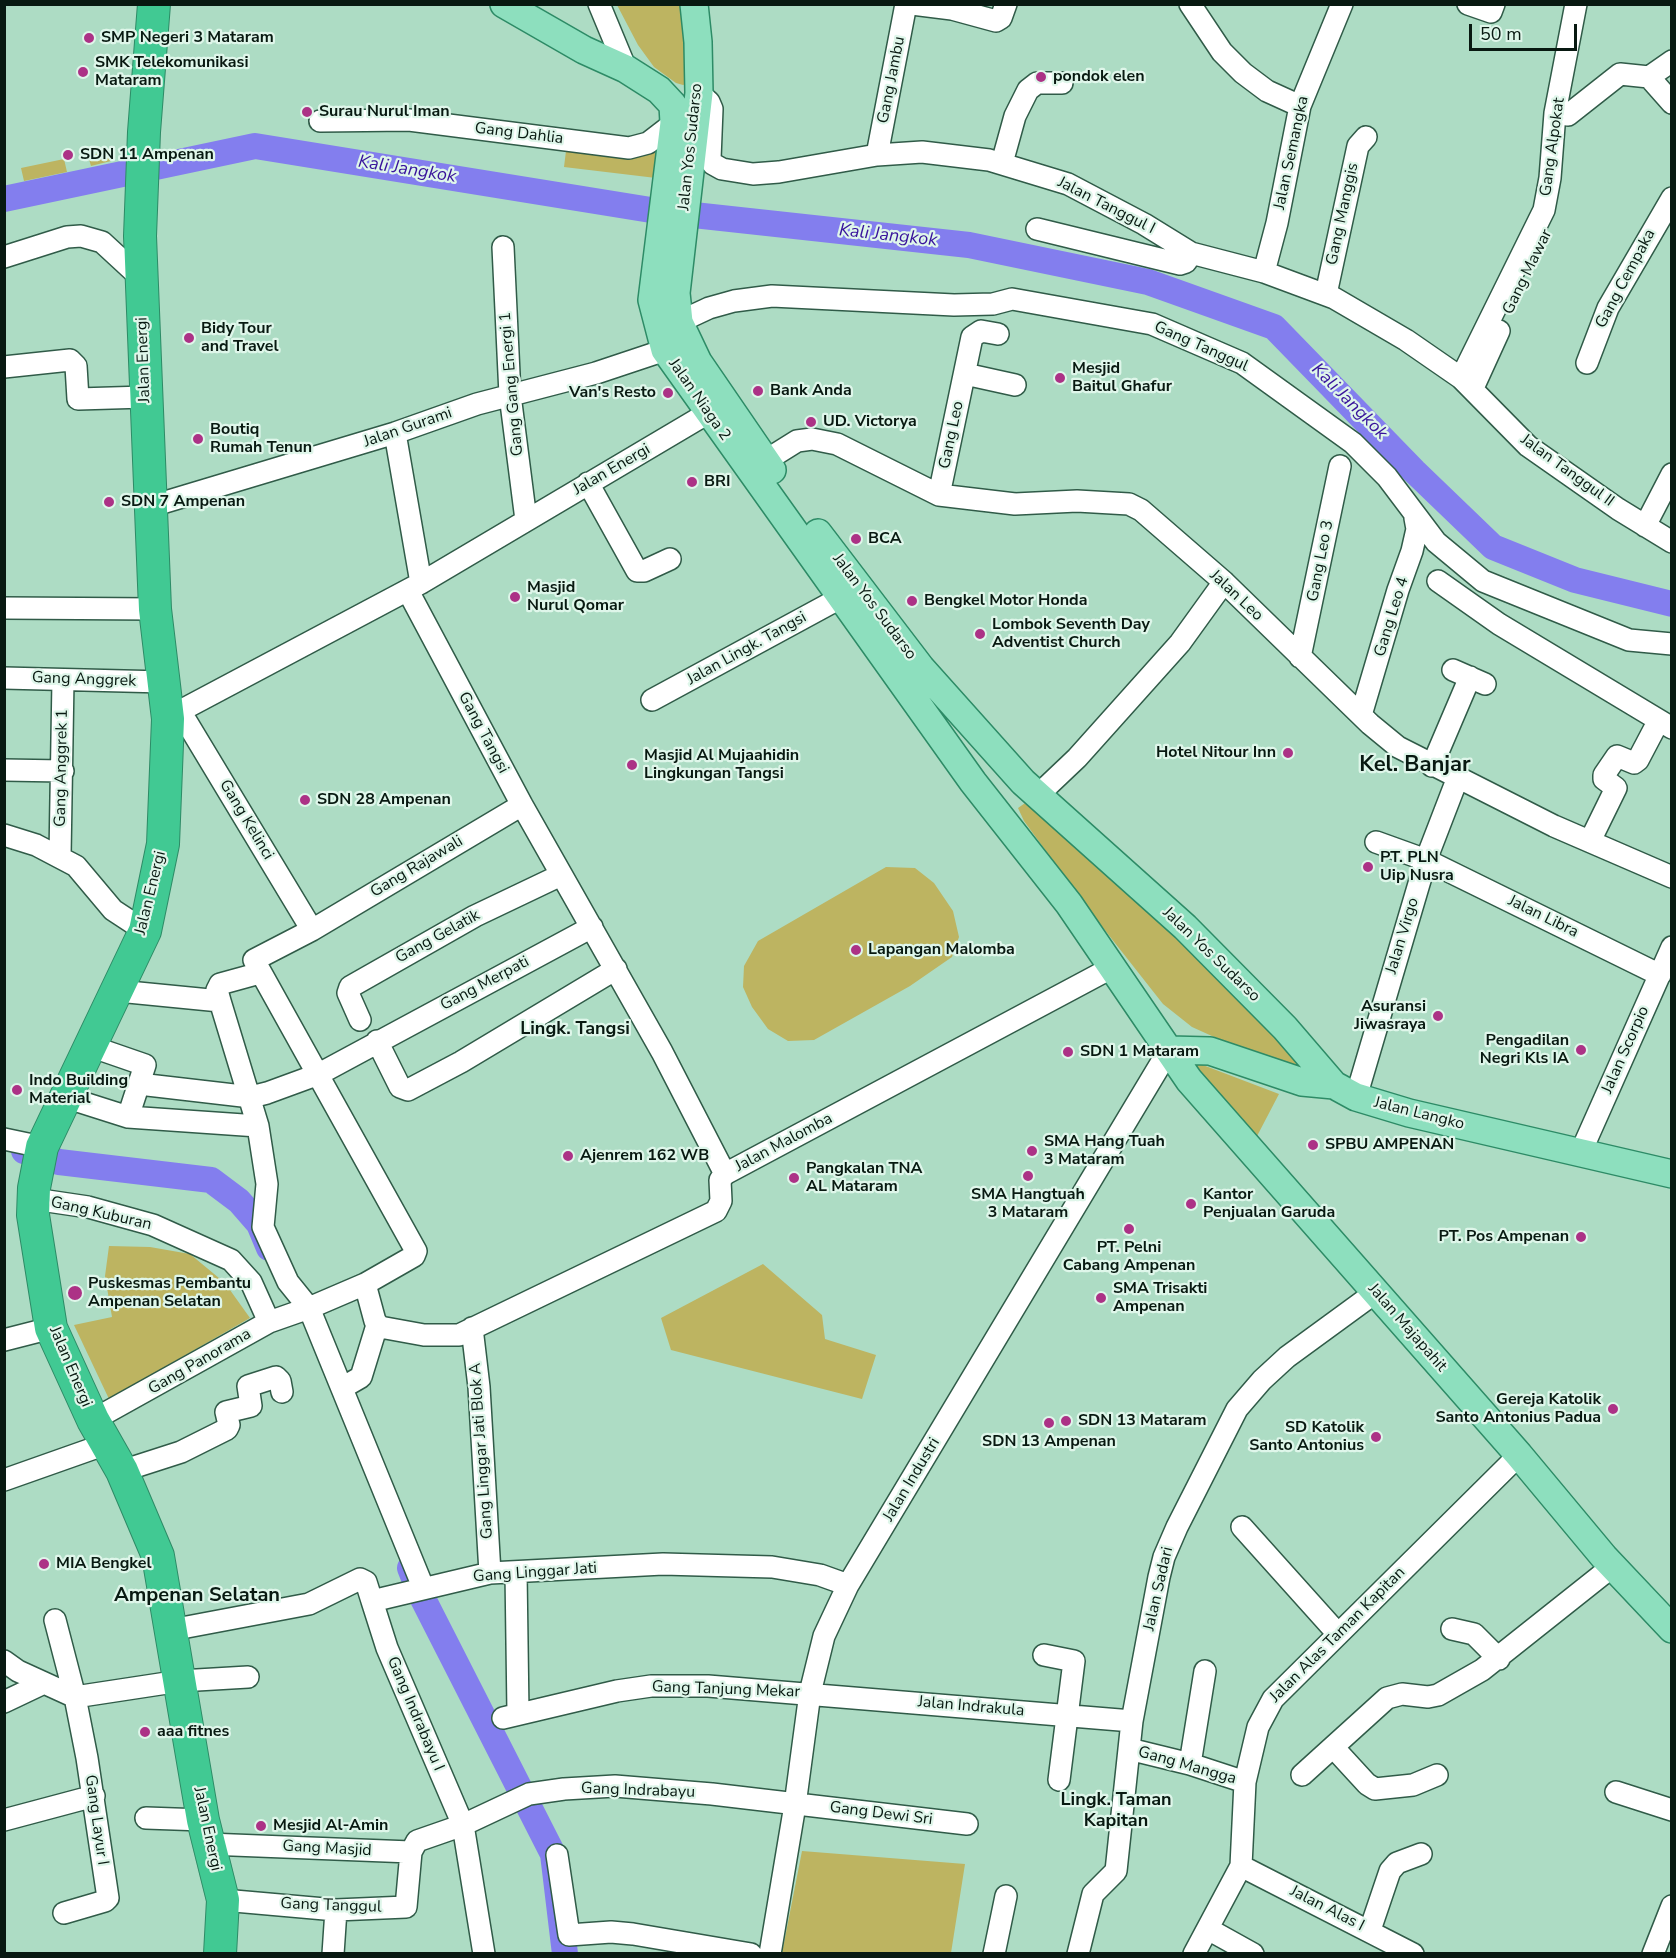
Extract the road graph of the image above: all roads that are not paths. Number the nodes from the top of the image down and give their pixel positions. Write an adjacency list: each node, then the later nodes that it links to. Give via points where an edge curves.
1 (154, 4): 31 (highway, Jalan Energi, via 144,145)
2 (504, 4): 14 (main road)
3 (599, 4): 14 (street)
4 (693, 4): 20 (main road, Jalan Yos Sudarso, via 698,42)
5 (906, 4): 23 (street, Gang Jambu)
6 (912, 4): 7 (street, via 952,9 996,21)
7 (1006, 4)
8 (1190, 4): 18 (street, via 1222,52 1243,73 1267,91)
9 (1342, 4): 18 (street, Jalan Semangka)
10 (1468, 4): 12 (street)
11 (1576, 4): 19 (street, Gang Alpokat)
12 (1493, 8)
13 (1671, 61): 15 (street)
14 (626, 69): 20 (main road, via 659,90)
15 (1649, 77): 17 (street); 19 (street, via 1620,74)
16 (1062, 83): 24 (street, via 1037,83 1028,90 1015,116)
17 (1671, 103)
18 (1300, 106): 30 (street, Jalan Semangka)
19 (1562, 114): 40 (street, Gang Alpokat, via 1545,224)
20 (684, 118): 21 (street, Gang Dahlia, via 648,143 629,148 409,120); 23 (street, Jalan Tanggul I, via 709,102 710,159 722,169 753,174 779,172); 32 (main road, Jalan Niaga 2)
21 (320, 120)
22 (1366, 137): 33 (street, Gang Manggis, via 1358,147)
23 (878, 155): 24 (street, Jalan Tanggul I, via 931,153)
24 (1002, 163): 28 (street, Jalan Tanggul I, via 1068,184)
25 (1671, 198): 37 (street, Gang Cempaka, via 1608,308)
26 (1037, 229): 28 (street, via 1180,264)
27 (503, 247): 42 (street, Gang Gang Energi 1)
28 (1191, 253): 30 (street, Jalan Tanggul I)
29 (4, 257): 31 (street, via 81,236 102,243)
30 (1264, 272): 33 (street, Jalan Tanggul I)
31 (141, 278): 43 (highway, Jalan Energi)
32 (664, 292): 34 (main road, Jalan Yos Sudarso); 36 (main road, Jalan Niaga 2, via 655,318)
33 (1326, 294): 40 (street, Jalan Tanggul I, via 1386,328)
34 (679, 322): 46 (main road, Jalan Yos Sudarso, via 698,362); 52 (street, Gang Tanggul, via 734,301 772,296 954,305 993,304 1012,299 1152,324 1242,363 1312,412 1353,443 1387,477)
35 (998, 334): 39 (street, Gang Leo, via 981,331 972,337)
36 (665, 350): 42 (street, Jalan Gurami); 44 (main road, Jalan Niaga 2)
37 (1587, 363)
38 (4, 367): 43 (street, via 70,360 76,366 78,399)
39 (965, 374): 41 (street); 50 (street, Gang Leo)
40 (1467, 383): 54 (street, Jalan Tanggul II, via 1528,446)
41 (1015, 385)
42 (510, 395): 45 (street, Jalan Gurami); 53 (street, Gang Gang Energi 1)
43 (145, 397): 51 (highway, Jalan Energi)
44 (708, 413): 49 (street, Jalan Energi); 60 (main road, Jalan Niaga 2)
45 (395, 433): 51 (street, Jalan Gurami); 59 (street, Gang Tangsi)
46 (765, 461): 50 (street, Jalan Leo, via 797,441 812,439 837,444); 77 (main road, Jalan Yos Sudarso, via 921,668)
47 (1340, 466): 64 (street, Gang Leo 3)
48 (1671, 474): 54 (street)
49 (588, 483): 53 (street, Jalan Energi); 56 (street, via 637,570 644,572)
50 (939, 495): 58 (street, Jalan Leo, via 1007,503 1129,504)
51 (152, 506): 62 (highway, Jalan Energi)
52 (1416, 518): 63 (street, Gang Tanggul, via 1436,542 1483,580 1629,640); 71 (street, Gang Leo 4, via 1408,567)
53 (526, 520): 59 (street, Jalan Energi)
54 (1645, 526): 55 (street, Jalan Tanggul II)
55 (1671, 542)
56 (670, 559)
57 (1438, 580): 72 (street, via 1499,624)
58 (1224, 582): 64 (street, Jalan Leo); 77 (street, via 1180,643 1077,758)
59 (415, 587): 70 (street, Jalan Energi); 78 (street, Gang Tangsi)
60 (842, 597): 69 (street, Jalan Lingk. Tangsi); 79 (main road, Jalan Niaga 2)
61 (4, 608): 62 (street)
62 (155, 609): 68 (highway, Jalan Energi)
63 (1671, 644)
64 (1300, 657): 71 (street, Jalan Leo)
65 (1469, 677): 73 (street)
66 (4, 678): 67 (street, Gang Anggrek)
67 (63, 680): 68 (street, Gang Anggrek); 75 (street, Gang Anggrek 1)
68 (164, 682): 70 (highway, Jalan Energi)
69 (652, 700)
70 (173, 712): 88 (street, Gang Kelinci); 89 (highway, Jalan Energi, via 163,844)
71 (1361, 715): 73 (street, Jalan Leo, via 1398,747)
72 (1665, 725): 81 (street, via 1638,760 1634,763 1617,756 1604,775 1616,788)
73 (1432, 766): 76 (street, Jalan Leo)
74 (4, 770): 75 (street)
75 (63, 771): 83 (street, Gang Anggrek 1)
76 (1458, 777): 81 (street, Jalan Leo); 84 (street, Jalan Virgo)
77 (1031, 789): 79 (main road); 103 (main road, Jalan Yos Sudarso, via 1185,927)
78 (522, 805): 85 (street, Gang Tangsi); 88 (street, Gang Rajawali)
79 (994, 809): 91 (main road)
80 (4, 835): 83 (street)
81 (1590, 841): 86 (street, Jalan Leo)
82 (1376, 842): 84 (street, Jalan Libra)
83 (60, 856): 89 (street, via 76,866 114,910)
84 (1426, 860): 94 (street, Jalan Libra); 103 (street, Jalan Virgo)
85 (561, 875): 87 (street, Jalan Malomba); 97 (street, Gang Gelatik, via 475,916 350,987 348,993)
86 (1671, 877)
87 (592, 927): 92 (street, Jalan Malomba); 98 (street, Gang Merpati)
88 (312, 930): 93 (street, Gang Rajawali, via 255,958)
89 (146, 931): 95 (highway, Jalan Energi)
90 (1671, 947): 94 (street, Jalan Scorpio)
91 (1113, 967): 100 (main road); 111 (street, Jalan Malomba)
92 (616, 969): 98 (street, via 408,1090 400,1087); 111 (street, Jalan Malomba)
93 (260, 973): 96 (street, via 220,984); 101 (street)
94 (1660, 975): 109 (street, Jalan Scorpio)
95 (118, 990): 96 (street); 99 (highway, Jalan Energi)
96 (220, 1001): 105 (street)
97 (360, 1020)
98 (377, 1041): 101 (street, Gang Merpati)
99 (90, 1046): 102 (street, via 144,1063); 104 (highway, Jalan Energi)
100 (1169, 1050): 103 (main road, Jalan Langko, via 1210,1051 1302,1082); 114 (main road, Jalan Majapahit, via 1189,1080); 131 (street, Jalan Industri)
101 (319, 1074): 105 (street, Gang Merpati); 113 (street, Gang Panorama, via 416,1251 414,1256)
102 (139, 1084): 105 (street); 106 (street)
103 (1345, 1091): 109 (main road, Jalan Langko, via 1409,1113)
104 (65, 1097): 106 (street); 110 (highway, Jalan Energi)
105 (251, 1097): 107 (street)
106 (128, 1118): 107 (street)
107 (258, 1126): 115 (street, via 267,1184 263,1227)
108 (4, 1139): 110 (street, Gang Kuburan)
109 (1580, 1154): 112 (main road, Jalan Langko)
110 (39, 1167): 116 (street, Gang Kuburan, via 88,1207 153,1225 231,1260 250,1282); 118 (highway, Jalan Energi, via 36,1240)
111 (725, 1174): 119 (street, via 720,1180 721,1201 716,1211)
112 (1671, 1174)
113 (365, 1284): 115 (street, Gang Panorama); 117 (street)
114 (1376, 1292): 124 (main road, Jalan Majapahit); 150 (street, Jalan Sadari, via 1287,1357 1237,1409 1164,1557)
115 (303, 1310): 116 (street, Gang Panorama); 121 (street)
116 (269, 1322): 123 (street, Gang Panorama)
117 (377, 1324): 119 (street, via 424,1335 459,1335); 121 (street, via 361,1377)
118 (51, 1328): 120 (street); 123 (highway, Jalan Energi)
119 (472, 1328): 130 (street, Gang Linggar Jati Blok A)
120 (4, 1340)
121 (342, 1388): 132 (street)
122 (282, 1392): 125 (street, via 276,1377 248,1386 250,1406 226,1412 227,1429 181,1452)
123 (99, 1432): 125 (highway, Jalan Energi); 126 (street, Gang Panorama)
124 (1519, 1455): 128 (main road, Jalan Majapahit); 138 (street, Jalan Alas Taman Kapitan)
125 (122, 1471): 137 (highway, Jalan Energi, via 158,1556)
126 (4, 1480)
127 (1242, 1527): 138 (street)
128 (1612, 1566): 136 (main road, Jalan Majapahit); 140 (street)
129 (516, 1572): 130 (street, Gang Linggar Jati); 131 (street, Gang Linggar Jati, via 663,1564 772,1567 820,1575); 146 (street, Gang Tanjung Mekar, via 510,1715 651,1686)
130 (490, 1573): 132 (street, Gang Linggar Jati)
131 (848, 1585): 146 (street, Jalan Industri, via 824,1636)
132 (419, 1588): 133 (street, Gang Linggar Jati)
133 (372, 1601): 137 (street, via 366,1582 356,1579 309,1604); 165 (street, Gang Indrabayu I, via 387,1648)
134 (55, 1620): 147 (street, Gang Layur I)
135 (1452, 1629): 140 (street, via 1474,1634)
136 (1671, 1629)
137 (171, 1630): 144 (highway, Jalan Energi)
138 (1338, 1634): 157 (street, Jalan Alas Taman Kapitan, via 1272,1699 1263,1713)
139 (1044, 1655): 149 (street, via 1074,1661)
140 (1499, 1659): 151 (street, via 1438,1695 1402,1694 1387,1698)
141 (4, 1661): 145 (street)
142 (1205, 1671): 153 (street)
143 (248, 1677): 144 (street)
144 (180, 1681): 147 (street); 166 (highway, Jalan Energi)
145 (44, 1683): 147 (street); 148 (street)
146 (810, 1693): 149 (street, Jalan Indrakula); 160 (street, Jalan Industri)
147 (75, 1697): 159 (street, Gang Layur I)
148 (4, 1702)
149 (1067, 1715): 150 (street, Jalan Indrakula); 156 (street)
150 (1132, 1721): 152 (street, Jalan Sadari)
151 (1334, 1747): 154 (street); 155 (street, via 1375,1789 1413,1785)
152 (1129, 1749): 153 (street, Gang Mangga); 185 (street, Jalan Sadari, via 1116,1871 1093,1894)
153 (1190, 1764): 157 (street, Gang Mangga)
154 (1302, 1775)
155 (1437, 1775)
156 (1059, 1780)
157 (1245, 1782): 170 (street, Jalan Alas Taman Kapitan)
158 (1616, 1792): 161 (street)
159 (94, 1796): 163 (street); 175 (street, Gang Layur I, via 108,1898)
160 (795, 1804): 164 (street, Gang Dewi Sri); 165 (street, Gang Indrabayu, via 615,1786 529,1794); 183 (street, Jalan Industri)
161 (1671, 1810)
162 (146, 1818): 166 (street, Gang Masjid)
163 (4, 1820)
164 (967, 1824)
165 (464, 1825): 167 (street, Gang Indrabayu); 181 (street, Gang Indrabayu I)
166 (206, 1832): 167 (street, Gang Masjid); 172 (highway, Jalan Energi)
167 (414, 1847): 174 (street, Gang Tanggul, via 406,1907)
168 (1421, 1854): 177 (street, via 1397,1863 1390,1871)
169 (557, 1855): 178 (street)
170 (1241, 1866): 176 (street, Jalan Alas Taman Kapitan); 177 (street, Jalan Alas I)
171 (1005, 1896): 184 (street)
172 (223, 1900): 174 (street, Gang Tanggul); 179 (highway, Jalan Energi)
173 (1671, 1906): 189 (street)
174 (336, 1910): 180 (street)
175 (64, 1913)
176 (1208, 1929): 186 (street, Jalan Alas Taman Kapitan); 187 (street)
177 (1370, 1930): 188 (street, Jalan Alas I)
178 (569, 1944): 182 (street, via 611,1932)
179 (220, 1953)
180 (333, 1953)
181 (484, 1953)
182 (751, 1953)
183 (770, 1953)
184 (994, 1953)
185 (1078, 1953)
186 (1194, 1953)
187 (1253, 1953)
188 (1413, 1953)
189 (1653, 1953)

